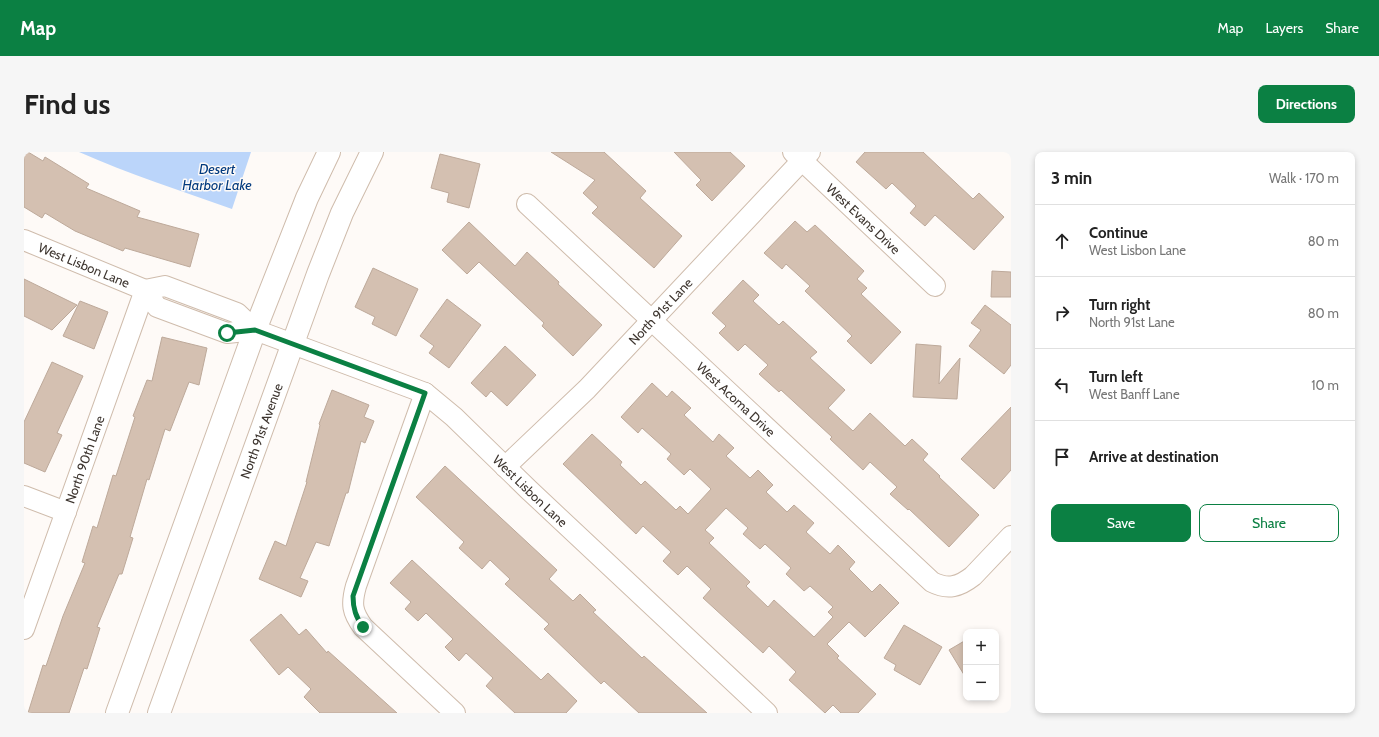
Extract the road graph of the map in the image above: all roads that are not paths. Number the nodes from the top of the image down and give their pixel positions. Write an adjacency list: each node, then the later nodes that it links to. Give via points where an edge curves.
1 (329, 152): 9 (main road, via 307,198)
2 (372, 152): 10 (main road, North 91st Avenue, via 332,237)
3 (802, 155): 6 (street, West Evans Drive); 8 (street, North 91st Lane)
4 (527, 204): 8 (street, West Acoma Drive)
5 (24, 240): 7 (street, West Lisbon Lane)
6 (935, 286)
7 (145, 290): 9 (street, West Lisbon Lane, via 157,307 227,333); 14 (street, North 90th Lane)
8 (652, 321): 12 (street, North 91st Lane, via 587,389); 15 (street, West Acoma Drive, via 932,582 949,588 966,582)
9 (255, 330): 10 (street, West Lisbon Lane); 17 (main road)
10 (292, 343): 11 (street, West Lisbon Lane); 18 (main road, North 91st Avenue)
11 (425, 393): 12 (street, West Lisbon Lane); 19 (street, via 356,586 353,607 356,618 363,627)
12 (506, 467): 20 (street, West Lisbon Lane)
13 (24, 496): 14 (street)
14 (66, 512): 16 (street, North 90th Lane)
15 (1011, 536)
16 (24, 629)
17 (117, 713)
18 (159, 713)
19 (455, 713)
20 (767, 713)

